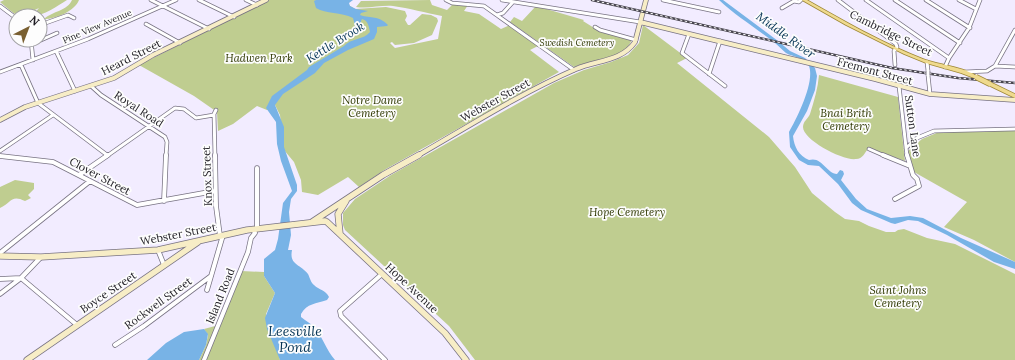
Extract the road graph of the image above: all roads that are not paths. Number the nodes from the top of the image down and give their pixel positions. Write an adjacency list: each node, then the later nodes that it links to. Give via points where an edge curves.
1 (151, 0): 20 (street)
2 (176, 0): 20 (street, Pine View Avenue)
3 (199, 0): 25 (street)
4 (246, 0): 19 (street)
5 (266, 0): 19 (street, Heard Street)
6 (446, 0): 24 (street, via 452,3 484,6)
7 (502, 0): 18 (street)
8 (646, 0): 28 (street)
9 (663, 0): 23 (street)
10 (801, 0): 21 (street)
11 (804, 0): 42 (main road, Cambridge Street)
12 (838, 0): 42 (street, via 896,44)
13 (866, 0): 44 (street)
14 (895, 0): 40 (street)
15 (926, 0): 31 (street)
16 (959, 0): 22 (street)
17 (980, 0): 22 (street)
18 (513, 2): 24 (street, via 503,13); 28 (street)
19 (257, 5): 25 (street, Heard Street)
20 (163, 6): 32 (street); 43 (street, Pine View Avenue)
21 (782, 8)
22 (976, 9): 31 (street)
23 (719, 12)
24 (497, 15): 52 (street)
25 (234, 17): 32 (street, Heard Street)
26 (74, 18): 27 (street, via 68,15)
27 (48, 22)
28 (640, 22): 35 (street, Fremont Street); 37 (street)
29 (146, 24): 39 (street)
30 (595, 26): 37 (street, via 600,30)
31 (970, 28): 40 (street)
32 (209, 29): 39 (street, Heard Street)
33 (1015, 30): 49 (street)
34 (57, 34): 36 (street)
35 (688, 34): 38 (street, Fremont Street); 55 (street, via 682,53)
36 (48, 37)
37 (636, 40): 52 (street, Webster Street, via 631,48 619,57)
38 (720, 41): 55 (street); 58 (street, Fremont Street)
39 (180, 43): 56 (street, Heard Street, via 153,55 114,78)
40 (960, 43): 44 (street)
41 (33, 48): 45 (street)
42 (896, 49): 46 (main road, Cambridge Street); 48 (street)
43 (56, 51): 45 (street, Pine View Avenue); 59 (street)
44 (949, 58): 51 (street)
45 (34, 60): 47 (street, Pine View Avenue)
46 (927, 62): 51 (main road, Cambridge Street); 60 (street, bridge)
47 (21, 65): 53 (street, Pine View Avenue); 63 (street)
48 (895, 65)
49 (996, 66): 50 (street); 54 (street, via 986,71)
50 (1015, 66)
51 (945, 67): 54 (main road, Cambridge Street)
52 (574, 70): 82 (street, Webster Street, via 549,81 400,165)
53 (0, 72)
54 (965, 72): 61 (main road, Cambridge Street, bridge)
55 (709, 74): 57 (street)
56 (91, 86): 59 (street, Heard Street); 68 (street, Royal Road)
57 (725, 86)
58 (899, 86): 60 (street, Fremont Street); 70 (street, Sutton Lane)
59 (75, 91): 63 (street, Heard Street)
60 (930, 94): 62 (street, Fremont Street)
61 (1015, 96)
62 (1015, 100)
63 (38, 103): 65 (street); 67 (street, Heard Street)
64 (216, 110): 66 (street, Knox Street)
65 (53, 115): 74 (street); 75 (street)
66 (214, 115): 68 (street, via 196,118 181,107 171,110); 81 (street, Knox Street)
67 (0, 120)
68 (148, 125): 75 (street); 84 (street, Royal Road, via 165,136 167,142)
69 (1015, 129): 71 (street, via 940,130)
70 (905, 139): 71 (street); 72 (street, Sutton Lane)
71 (914, 141): 72 (street)
72 (906, 148): 77 (street, Sutton Lane)
73 (868, 149): 77 (street)
74 (0, 151)
75 (106, 155): 79 (street)
76 (0, 156): 79 (street, Clover Street, via 54,162)
77 (910, 166): 83 (street, Sutton Lane, via 919,186)
78 (257, 168): 88 (street, Island Road)
79 (79, 175): 80 (street, Clover Street)
80 (90, 181): 84 (street, Clover Street, via 137,205); 93 (street)
81 (216, 191): 84 (street, Clover Street); 90 (street, Knox Street)
82 (350, 197): 85 (street, Webster Street); 86 (street)
83 (896, 199)
84 (164, 201)
85 (332, 210): 86 (street, via 337,211); 87 (street, via 326,212)
86 (338, 216): 87 (street, via 333,221); 89 (street)
87 (325, 219): 88 (street, Webster Street); 89 (street, Hope Avenue)
88 (255, 229): 90 (street, Webster Street); 105 (street, Island Road)
89 (340, 234): 96 (street, Hope Avenue)
90 (221, 236): 91 (street, Webster Street); 97 (street)
91 (200, 241): 92 (street, Webster Street); 95 (street, Boyce Street)
92 (158, 250): 94 (street, Webster Street); 95 (street)
93 (0, 255): 94 (street, Webster Street)
94 (43, 257): 98 (street)
95 (164, 266): 102 (street, Boyce Street)
96 (382, 274): 106 (street, via 340,311 341,316); 107 (street, Hope Avenue, via 445,333)
97 (211, 276): 100 (street); 103 (street, Rockwell Street)
98 (21, 278): 99 (street); 101 (street); 102 (street)
99 (0, 279)
100 (207, 290)
101 (0, 294)
102 (77, 325): 104 (street, Boyce Street)
103 (116, 345)
104 (27, 360)
105 (204, 360)
106 (384, 360)
107 (466, 360)

